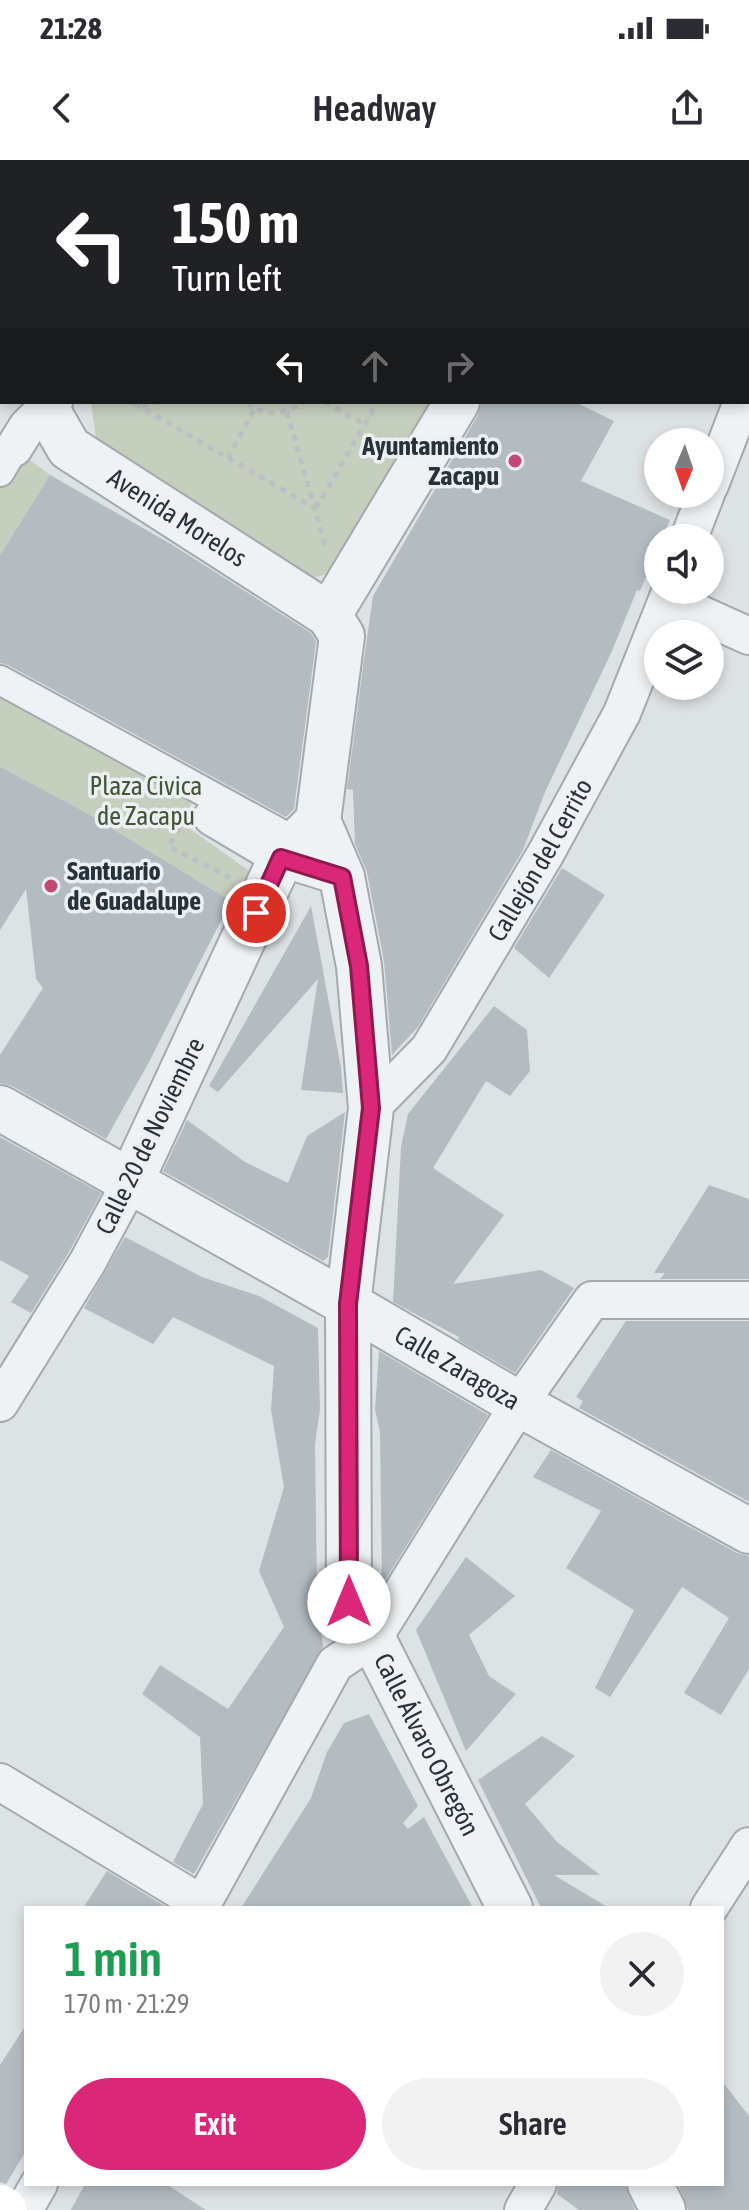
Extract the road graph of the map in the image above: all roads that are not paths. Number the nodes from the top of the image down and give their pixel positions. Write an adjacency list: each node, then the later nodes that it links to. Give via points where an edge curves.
1 (456, 404): 8 (street)
2 (741, 404): 4 (street)
3 (48, 405): 5 (street); 8 (street, Avenida Morelos, via 69,448)
4 (724, 449)
5 (7, 460)
6 (666, 604): 14 (street, Callejón del Cerrito, via 622,713 546,853 429,1049)
7 (687, 604): 9 (street)
8 (329, 615): 12 (street, via 342,636)
9 (749, 636)
10 (0, 680): 12 (street)
11 (212, 817): 12 (street)
12 (298, 840): 14 (street, Calle Álvaro Obregón, via 342,877 359,966); 15 (street, Calle 20 de Noviembre)
13 (0, 1108): 15 (street, Calle Zaragoza)
14 (371, 1108): 17 (street, Calle Álvaro Obregón)
15 (130, 1183): 17 (street, Calle Zaragoza); 18 (street, Calle 20 de Noviembre)
16 (749, 1300): 19 (street, via 592,1300)
17 (348, 1304): 19 (street, Calle Zaragoza); 21 (street, Calle Álvaro Obregón, via 349,1602)
18 (0, 1403)
19 (519, 1404): 20 (street, Calle Zaragoza); 21 (street)
20 (749, 1531)
21 (373, 1639): 24 (street, via 335,1664); 25 (street, Calle Álvaro Obregón)
22 (0, 1782): 24 (street)
23 (749, 1846): 26 (street)
24 (201, 1906)
25 (509, 1906)
26 (710, 1906)
27 (38, 2186): 30 (street)
28 (537, 2186): 31 (street)
29 (651, 2186): 32 (street)
30 (24, 2210)
31 (523, 2210)
32 (663, 2210)

